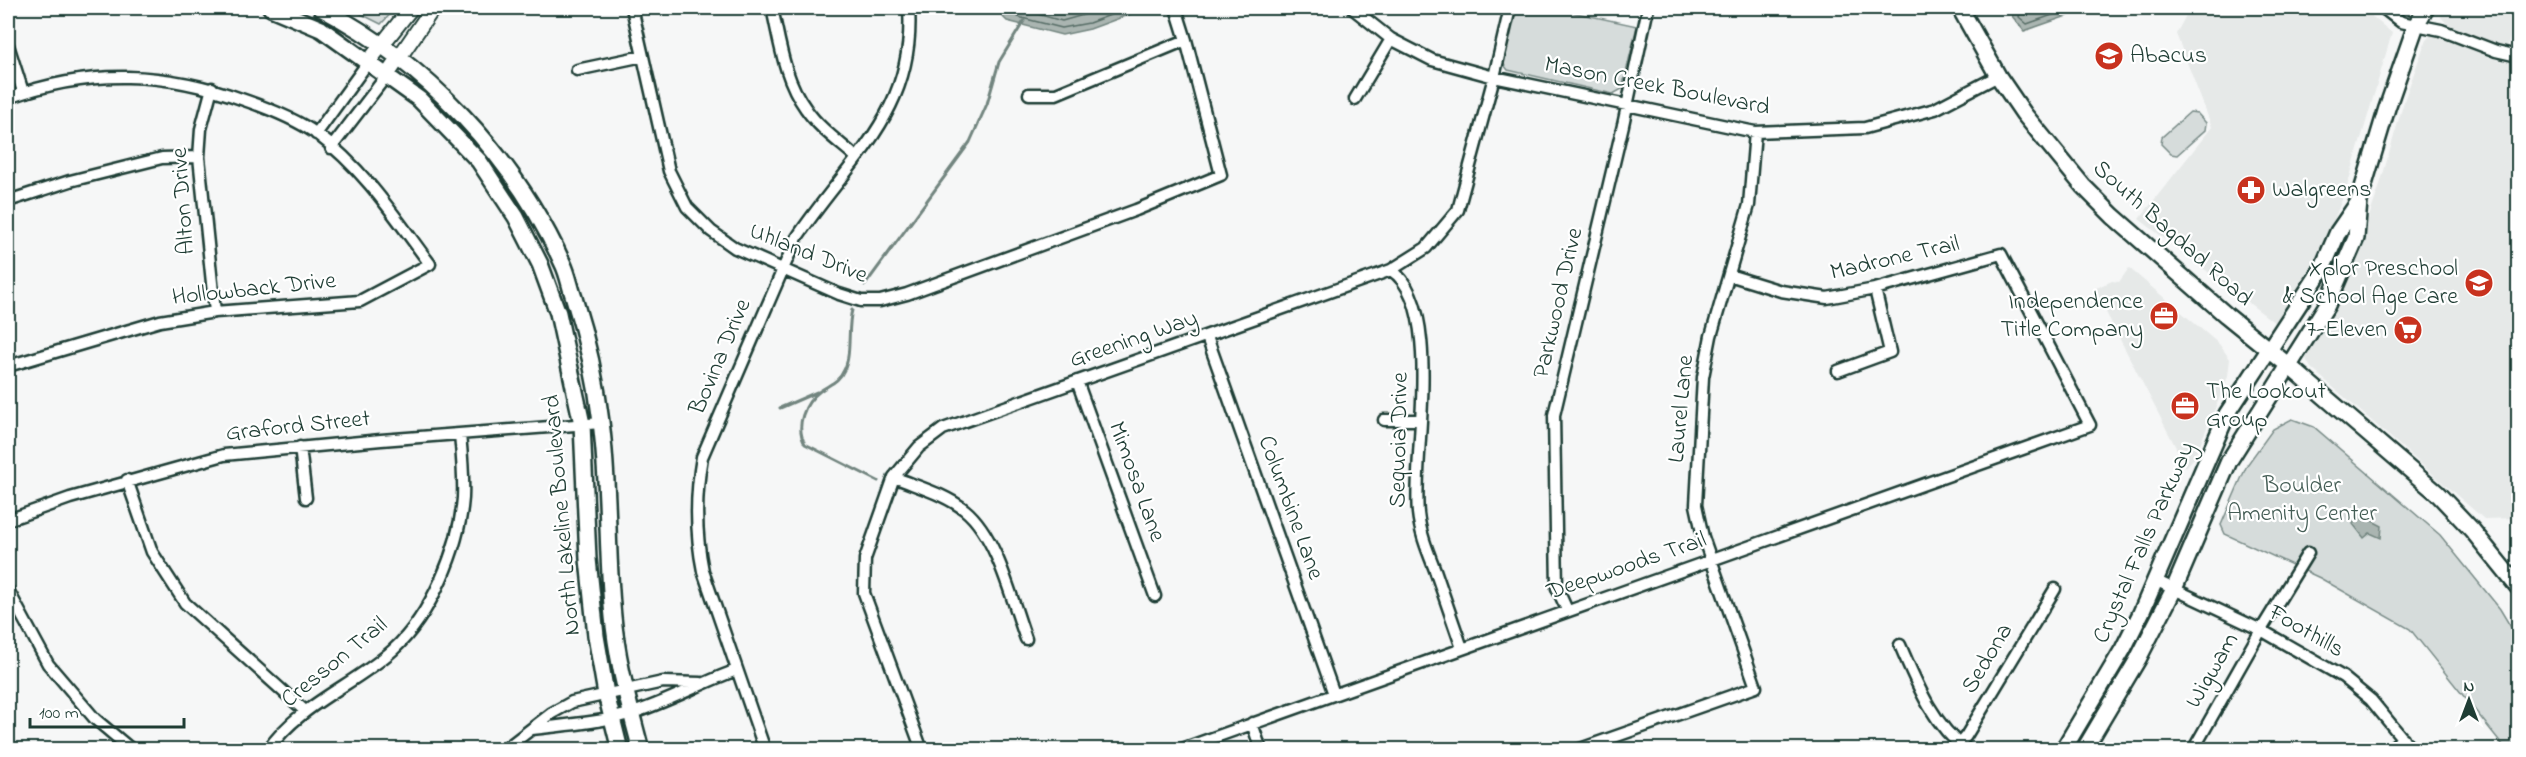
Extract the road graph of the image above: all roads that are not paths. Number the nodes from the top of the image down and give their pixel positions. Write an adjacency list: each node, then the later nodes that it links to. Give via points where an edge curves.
1 (271, 8): 23 (main road, North Lakeline Boulevard, via 321,29)
2 (321, 8): 18 (main road, North Lakeline Boulevard)
3 (411, 8): 18 (street)
4 (433, 8): 22 (street)
5 (632, 8): 20 (street, Uhland Drive)
6 (772, 8): 38 (street, via 792,86 823,129)
7 (909, 8): 38 (street, Bovina Drive, via 909,44 898,92 888,114)
8 (1176, 8): 17 (street)
9 (1352, 8): 16 (street, Mason Creek Boulevard)
10 (1510, 8): 27 (street, Greening Way)
11 (1648, 8): 33 (street, Parkwood Drive)
12 (1960, 8): 26 (main road, South Bagdad Road)
13 (2383, 8): 15 (street, via 2401,22)
14 (2426, 8): 15 (main road, Crystal Falls Parkway)
15 (2416, 26): 21 (street, via 2441,30); 40 (main road, Crystal Falls Parkway)
16 (1391, 39): 27 (street, Mason Creek Boulevard, via 1432,60); 32 (street)
17 (1186, 40): 30 (street, via 1056,94); 41 (street, Uhland Drive, via 1221,175 1070,234 880,301 861,301 839,294)
18 (382, 43): 22 (main road, North Lakeline Boulevard); 23 (street)
19 (8, 45): 29 (street)
20 (643, 56): 24 (street); 41 (street, Uhland Drive, via 669,171 687,207 735,248)
21 (2518, 56)
22 (399, 57): 25 (street); 54 (main road, North Lakeline Boulevard, via 503,162 533,207 564,265 589,347)
23 (369, 61): 25 (main road, North Lakeline Boulevard); 35 (street)
24 (577, 70)
25 (387, 75): 36 (street); 55 (main road, North Lakeline Boulevard, via 419,99 479,161 516,217 540,264 558,313)
26 (1998, 76): 34 (street, Mason Creek Boulevard, via 1935,109 1865,128); 47 (main road, South Bagdad Road, via 2048,146 2083,186)
27 (1494, 77): 33 (street, Mason Creek Boulevard); 42 (street, Greening Way, via 1458,210 1426,248)
28 (212, 88): 29 (street, via 160,78 121,76 70,80); 35 (street, via 266,108); 37 (street, Alton Drive, via 201,129)
29 (23, 92): 31 (street)
30 (1029, 94)
31 (8, 98)
32 (1355, 99)
33 (1627, 106): 34 (street, Mason Creek Boulevard); 73 (street, Parkwood Drive, via 1554,415 1557,588)
34 (1755, 132): 43 (street, Laurel Lane, via 1749,205)
35 (316, 134): 36 (street)
36 (331, 148): 45 (street, Hollowback Drive, via 370,183 430,264 360,301)
37 (199, 158): 39 (street, via 162,158); 45 (street, Alton Drive)
38 (856, 158): 41 (street, Bovina Drive, via 795,239)
39 (8, 201)
40 (2359, 201): 47 (main road, Crystal Falls Parkway, via 2338,232 2322,269); 49 (main road, Crystal Falls Parkway, via 2356,238 2347,261 2327,305)
41 (782, 268): 78 (street, Bovina Drive, via 702,457 697,488 697,545)
42 (1391, 270): 46 (street, Greening Way); 53 (street, Sequoia Drive, via 1402,277 1420,332)
43 (1729, 274): 44 (street, Madrone Trail, via 1812,297); 66 (street, Laurel Lane, via 1703,377 1696,493 1701,526)
44 (1875, 289): 50 (street, via 1890,352); 56 (street, Madrone Trail, via 2001,254)
45 (215, 312): 48 (street, Hollowback Drive, via 160,321)
46 (1207, 337): 51 (street, Greening Way); 82 (street, Columbine Lane)
47 (2268, 350): 49 (main road, South Bagdad Road); 59 (main road, Crystal Falls Parkway, via 2227,414)
48 (8, 366)
49 (2289, 366): 60 (main road, Crystal Falls Parkway); 68 (main road, South Bagdad Road, via 2437,493)
50 (1838, 371)
51 (1077, 381): 61 (street, Greening Way, via 943,429 919,447); 72 (street, Mimosa Lane)
52 (1384, 420): 53 (street)
53 (1421, 420): 77 (street, Sequoia Drive, via 1417,494 1420,526)
54 (602, 423): 55 (street, Graford Street); 80 (main road, North Lakeline Boulevard, via 614,626)
55 (582, 424): 57 (street, Graford Street); 81 (main road, North Lakeline Boulevard, via 588,559)
56 (2090, 425): 66 (street, Deepwoods Trail)
57 (460, 434): 58 (street, Graford Street); 83 (street, Cresson Trail, via 463,498 457,535 426,609 393,649)
58 (300, 447): 62 (street, Graford Street, via 224,455); 63 (street)
59 (2210, 454): 60 (main road); 67 (main road, Crystal Falls Parkway)
60 (2229, 461): 70 (main road, Crystal Falls Parkway)
61 (894, 477): 75 (street, via 966,510 979,525 995,554); 97 (street, Greening Way, via 865,559 864,593)
62 (127, 480): 64 (street, Graford Street); 83 (street, via 152,552 185,603)
63 (306, 498)
64 (8, 520)
65 (2308, 553): 74 (street, Wigwam)
66 (1713, 559): 73 (street, Deepwoods Trail); 89 (street, Laurel Lane, via 1756,687)
67 (2157, 581): 70 (street, Foothills); 101 (main road, Crystal Falls Parkway, via 2123,650)
68 (2518, 587)
69 (2055, 589): 90 (street, Sedona)
70 (2175, 589): 74 (street, Foothills); 102 (main road, Crystal Falls Parkway)
71 (8, 590): 91 (street, via 48,664 95,719)
72 (1155, 596)
73 (1567, 610): 77 (street, Deepwoods Trail)
74 (2261, 630): 88 (street, Foothills, via 2343,677 2371,700); 103 (street, Wigwam)
75 (1026, 639)
76 (1900, 645): 90 (street, via 1925,700)
77 (1462, 648): 82 (street, Deepwoods Trail)
78 (737, 670): 79 (street); 96 (street, Bovina Drive)
79 (701, 682): 80 (street, via 663,682); 84 (street, via 684,694)
80 (625, 690): 81 (street); 84 (main road, North Lakeline Boulevard)
81 (606, 694): 85 (main road, North Lakeline Boulevard); 87 (street, via 572,702)
82 (1334, 694): 86 (street, Deepwoods Trail)
83 (305, 711): 92 (street, Cresson Trail)
84 (632, 713): 85 (street); 95 (main road, North Lakeline Boulevard)
85 (611, 718): 87 (street); 94 (main road, North Lakeline Boulevard)
86 (1252, 723): 98 (street, Deepwoods Trail); 99 (street)
87 (532, 729): 93 (street)
88 (2403, 738): 104 (street); 105 (street, Foothills)
89 (1590, 747): 100 (street)
90 (1960, 748)
91 (132, 750)
92 (268, 750)
93 (504, 750)
94 (620, 750)
95 (641, 750)
96 (765, 750)
97 (922, 750)
98 (1179, 750)
99 (1261, 750)
100 (1577, 750)
101 (2063, 750)
102 (2084, 750)
103 (2193, 750)
104 (2389, 750)
105 (2412, 750)

